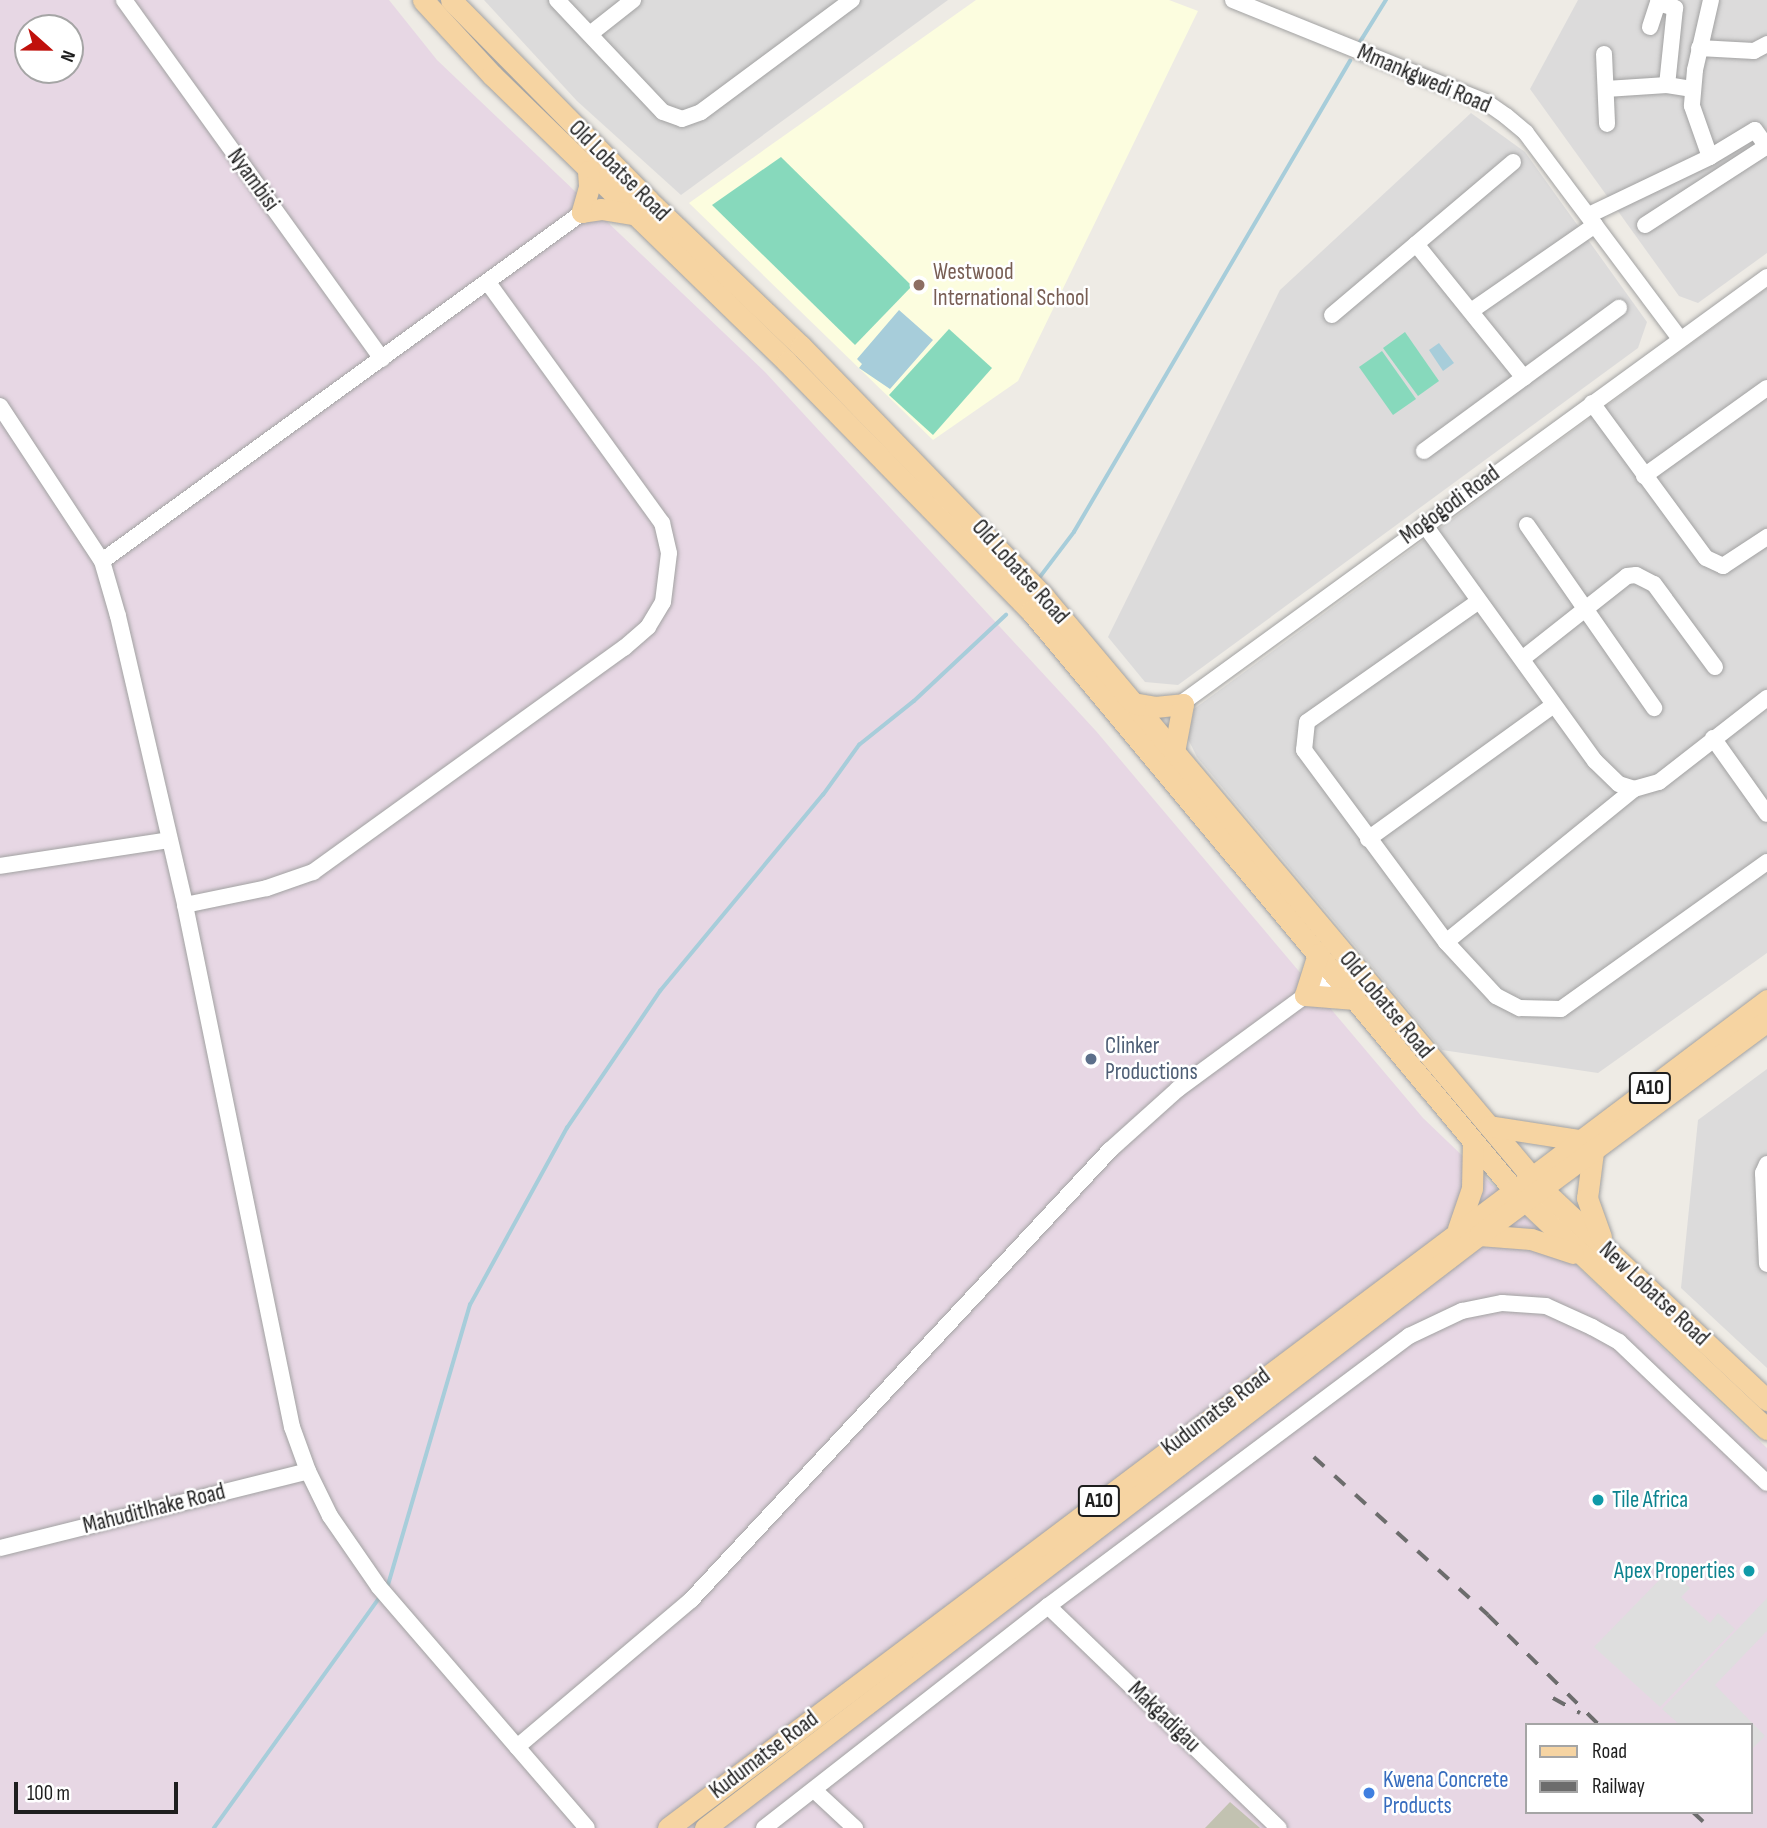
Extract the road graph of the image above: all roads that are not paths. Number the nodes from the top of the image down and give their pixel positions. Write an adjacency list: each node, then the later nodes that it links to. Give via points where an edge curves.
1 (124, 0): 36 (street, Nyambisi)
2 (423, 0): 23 (main road, Old Lobatse Road)
3 (451, 0): 22 (main road, Old Lobatse Road)
4 (557, 0): 11 (street)
5 (634, 0): 11 (street)
6 (852, 0): 11 (street, via 701,112 682,119 663,112)
7 (1233, 0): 27 (street, Mmankgwedi Road, via 1486,102 1526,133)
8 (1712, 0): 13 (street)
9 (1659, 1): 10 (street); 15 (street, via 1675,8)
10 (1650, 27)
11 (590, 34)
12 (1767, 44): 13 (street, via 1754,51)
13 (1699, 48): 17 (street)
14 (1604, 54): 16 (street)
15 (1667, 85): 16 (street); 17 (street)
16 (1605, 89): 18 (street)
17 (1693, 89): 20 (street, via 1692,106)
18 (1607, 124)
19 (1767, 146): 20 (street, via 1755,130); 28 (street)
20 (1710, 157): 27 (street)
21 (1513, 162): 29 (street)
22 (616, 168): 24 (main road); 25 (main road, Old Lobatse Road)
23 (587, 171): 24 (main road, Old Lobatse Road); 26 (main road, via 589,187)
24 (611, 194): 25 (main road); 26 (street)
25 (640, 207): 26 (main road); 52 (main road, Old Lobatse Road, via 958,506 1044,597); 56 (main road, Old Lobatse Road)
26 (582, 212): 31 (street)
27 (1592, 220): 33 (street); 35 (street, Mmankgwedi Road)
28 (1645, 225)
29 (1416, 244): 33 (street); 34 (street)
30 (1767, 277): 35 (street, Mogogodi Road)
31 (488, 283): 36 (street); 65 (street, via 662,523 669,553 663,602 648,627 624,648 313,872 267,888)
32 (1619, 308): 37 (street)
33 (1471, 311): 37 (street)
34 (1332, 315)
35 (1680, 340): 39 (street, Mogogodi Road)
36 (382, 359): 46 (street)
37 (1524, 378): 41 (street)
38 (1767, 388): 42 (street)
39 (1592, 403): 42 (street); 43 (street, Mogogodi Road)
40 (0, 406): 46 (street)
41 (1424, 451)
42 (1644, 476): 45 (street, via 1714,564 1731,563)
43 (1424, 524): 47 (street); 53 (street, Mogogodi Road)
44 (1527, 525): 48 (street)
45 (1767, 537)
46 (102, 561): 62 (street)
47 (1479, 601): 49 (street); 61 (street, via 1307,722 1304,750)
48 (1585, 609): 49 (street); 50 (street, via 1627,576 1646,578); 55 (street)
49 (1522, 659): 54 (street)
50 (1714, 667)
51 (1767, 698): 57 (street)
52 (1133, 703): 53 (main road, via 1155,707); 56 (main road, Old Lobatse Road)
53 (1183, 704): 56 (street, Mogogodi Road); 58 (main road)
54 (1554, 705): 59 (street, via 1602,768 1619,784); 61 (street)
55 (1654, 708)
56 (1142, 728): 58 (main road, Old Lobatse Road); 67 (main road)
57 (1713, 738): 59 (street, via 1659,782); 60 (street)
58 (1174, 752): 68 (main road, Old Lobatse Road)
59 (1634, 789): 66 (street)
60 (1767, 814)
61 (1368, 839): 66 (street)
62 (169, 840): 64 (street); 65 (street)
63 (1767, 862): 66 (street, via 1561,1009 1544,1012 1505,1002)
64 (0, 866)
65 (185, 905): 85 (street, via 292,1427)
66 (1446, 942)
67 (1318, 954): 68 (main road); 69 (main road)
68 (1342, 968): 69 (street); 70 (main road); 73 (main road, Old Lobatse Road)
69 (1305, 995): 70 (main road); 89 (street, via 1178,1089 1110,1150 691,1600)
70 (1356, 999): 74 (main road)
71 (1767, 1000): 75 (main road, Kudumatse Road / A10)
72 (1767, 1021): 75 (main road, Kudumatse Road / A10)
73 (1489, 1126): 75 (main road); 77 (main road, Old Lobatse Road)
74 (1473, 1142): 77 (main road); 78 (main road, via 1472,1188)
75 (1586, 1146): 77 (main road, Kudumatse Road / A10); 80 (main road, via 1587,1198)
76 (1767, 1164): 82 (street, via 1763,1186)
77 (1528, 1188): 78 (main road, Kudumatse Road / A10); 79 (main road, Kudumatse Road / A10); 80 (main road, New Lobatse Road); 81 (main road)
78 (1458, 1229): 92 (main road, Kudumatse Road / A10)
79 (1479, 1235): 81 (main road, via 1531,1238); 93 (main road, Kudumatse Road / A10)
80 (1608, 1249): 83 (main road, New Lobatse Road)
81 (1581, 1257): 84 (main road)
82 (1767, 1264)
83 (1767, 1400)
84 (1767, 1429)
85 (308, 1471): 87 (street, Mahuditlhake Road); 89 (street, via 330,1516 379,1587)
86 (1767, 1483): 88 (street, via 1619,1342 1546,1306 1502,1303 1462,1311 1409,1336)
87 (0, 1548)
88 (1048, 1606): 90 (street); 96 (street, Makgadigau)
89 (517, 1747): 91 (street)
90 (814, 1790): 94 (street); 95 (street)
91 (587, 1828)
92 (668, 1828)
93 (705, 1828)
94 (764, 1828)
95 (855, 1828)
96 (1279, 1828)

